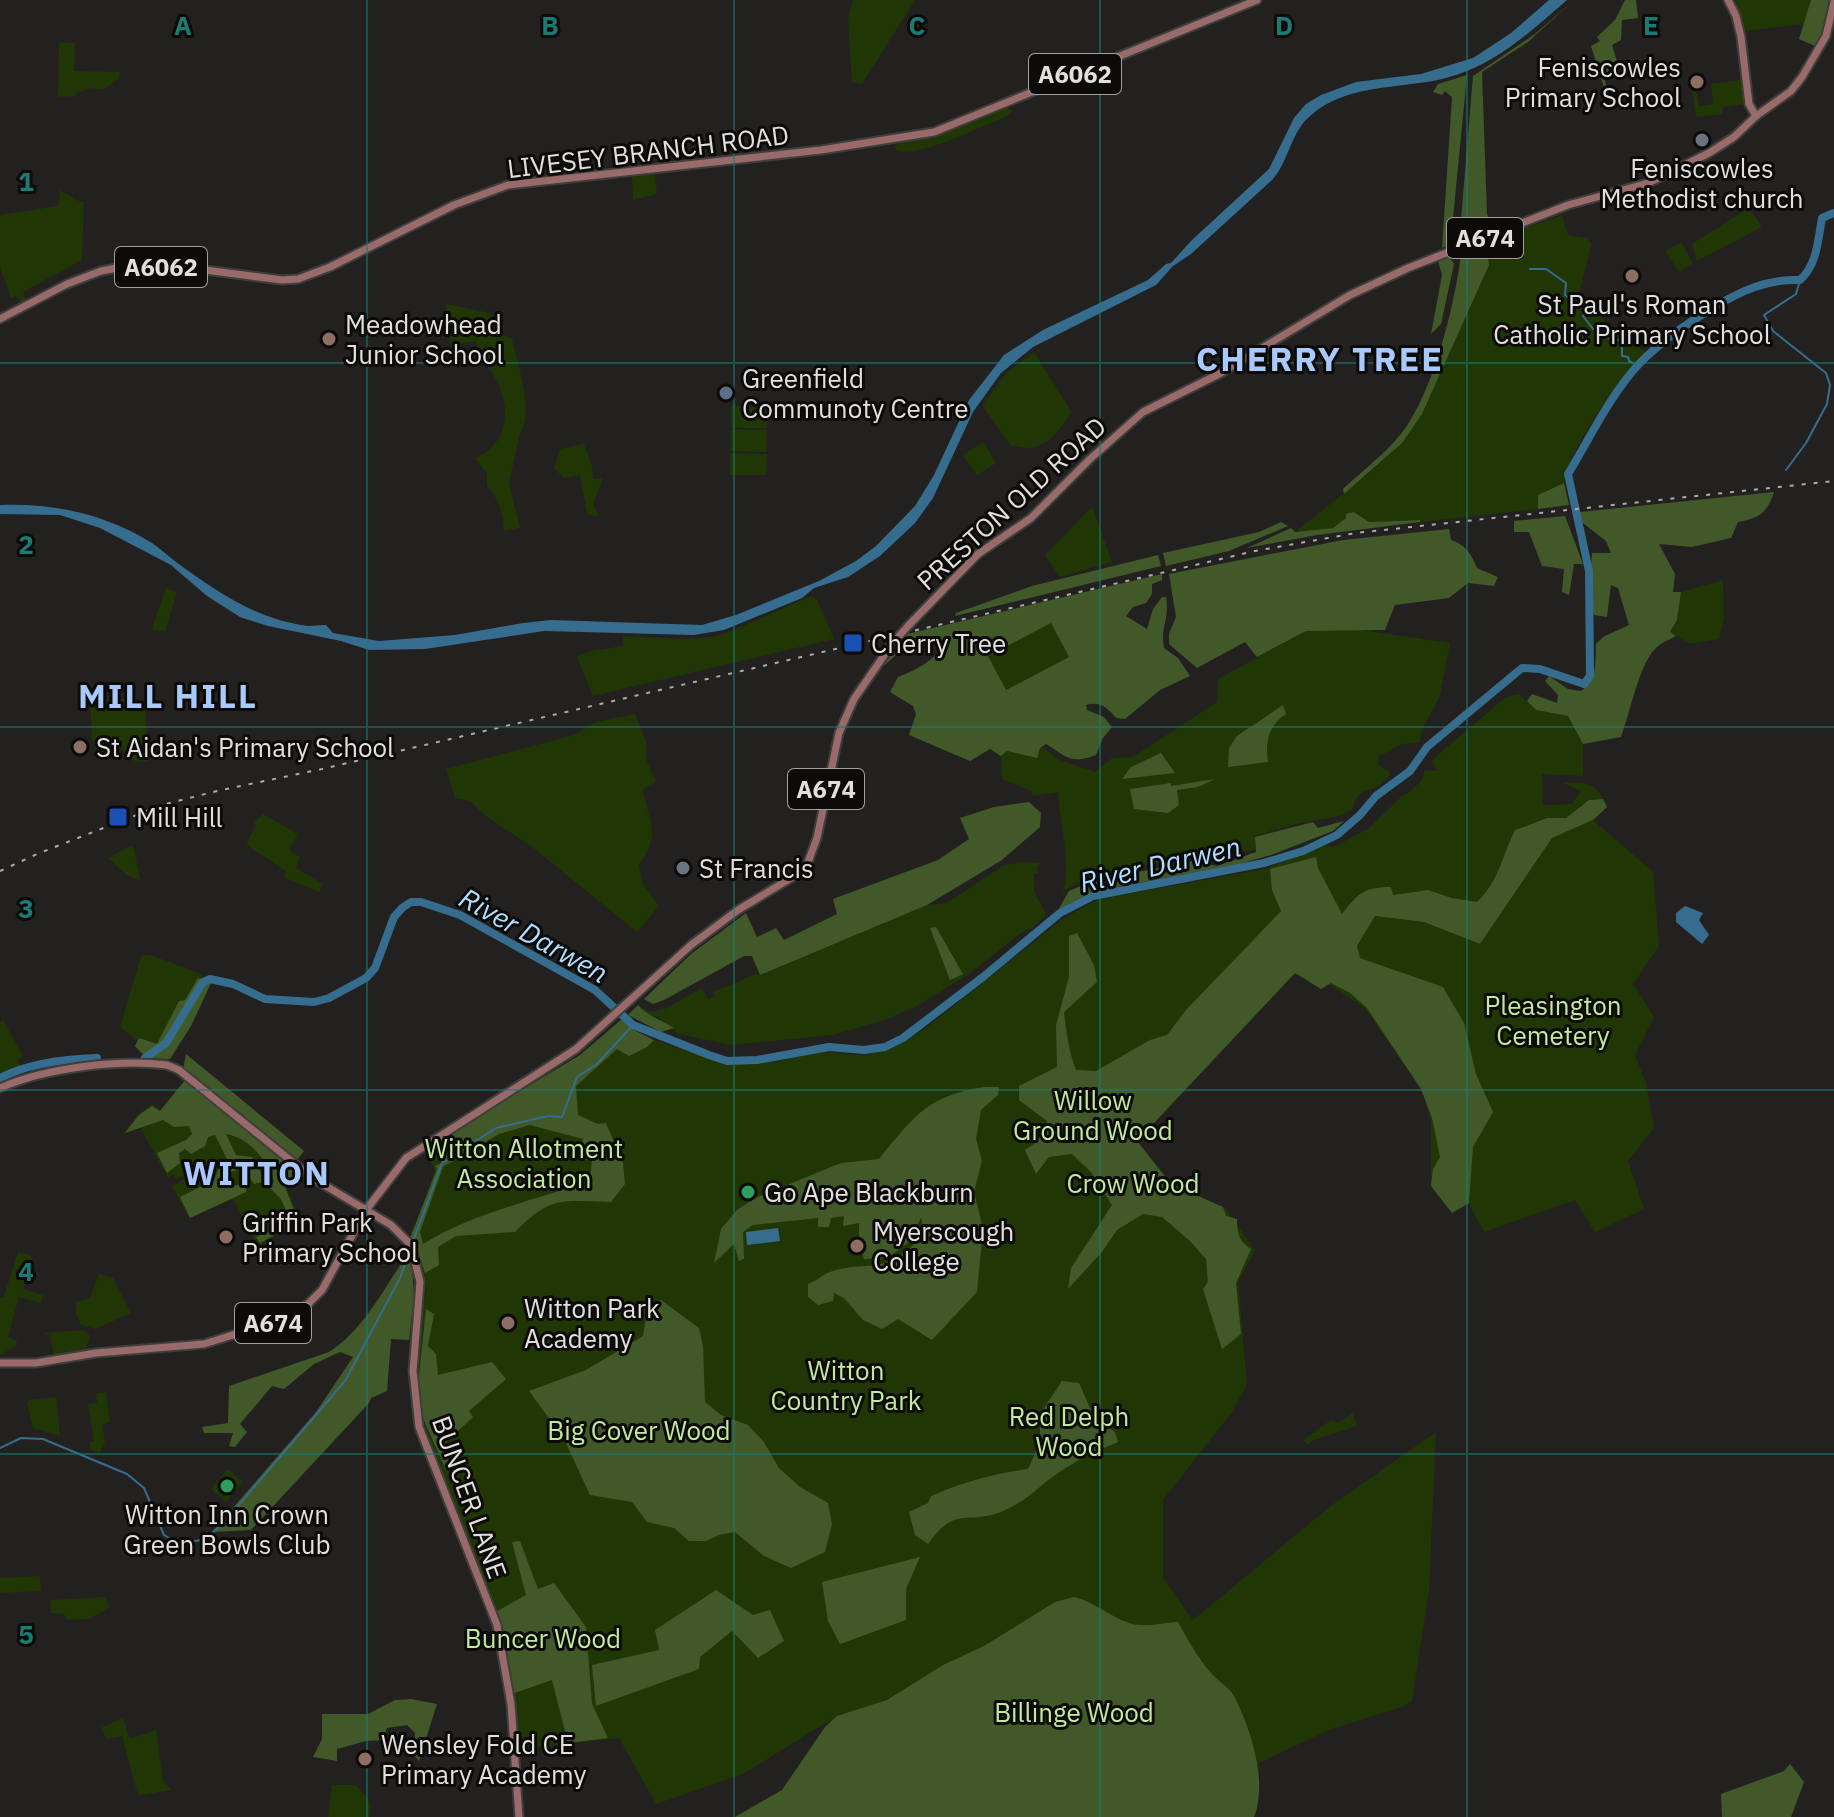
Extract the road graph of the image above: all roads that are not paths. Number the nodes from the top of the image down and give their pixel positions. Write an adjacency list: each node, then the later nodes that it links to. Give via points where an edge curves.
1 (1257, 0): 5 (main road, LIVESEY BRANCH ROAD / A6062, via 934,132 508,185 298,279 133,265 67,284)
2 (1728, 0): 4 (main road, via 1736,16 1749,104)
3 (1834, 2): 4 (main road, PRESTON OLD ROAD / A674, via 1826,36 1802,77)
4 (1756, 116): 7 (main road, PRESTON OLD ROAD / A674, bridge, via 1709,153 1648,183 1568,205 1350,295 1219,374 1143,412 1031,518 978,554 892,644 854,699 839,733 807,865 703,936 576,1049 413,1152)
5 (0, 319)
6 (0, 1088): 7 (main road, BUNCER LANE, via 79,1068 167,1065 311,1177)
7 (366, 1210): 8 (main road, A674, via 322,1290 287,1318 204,1344); 9 (main road, BUNCER LANE, via 411,1245 419,1272 413,1371 419,1427 497,1625 511,1704)
8 (0, 1363)
9 (519, 1817)

